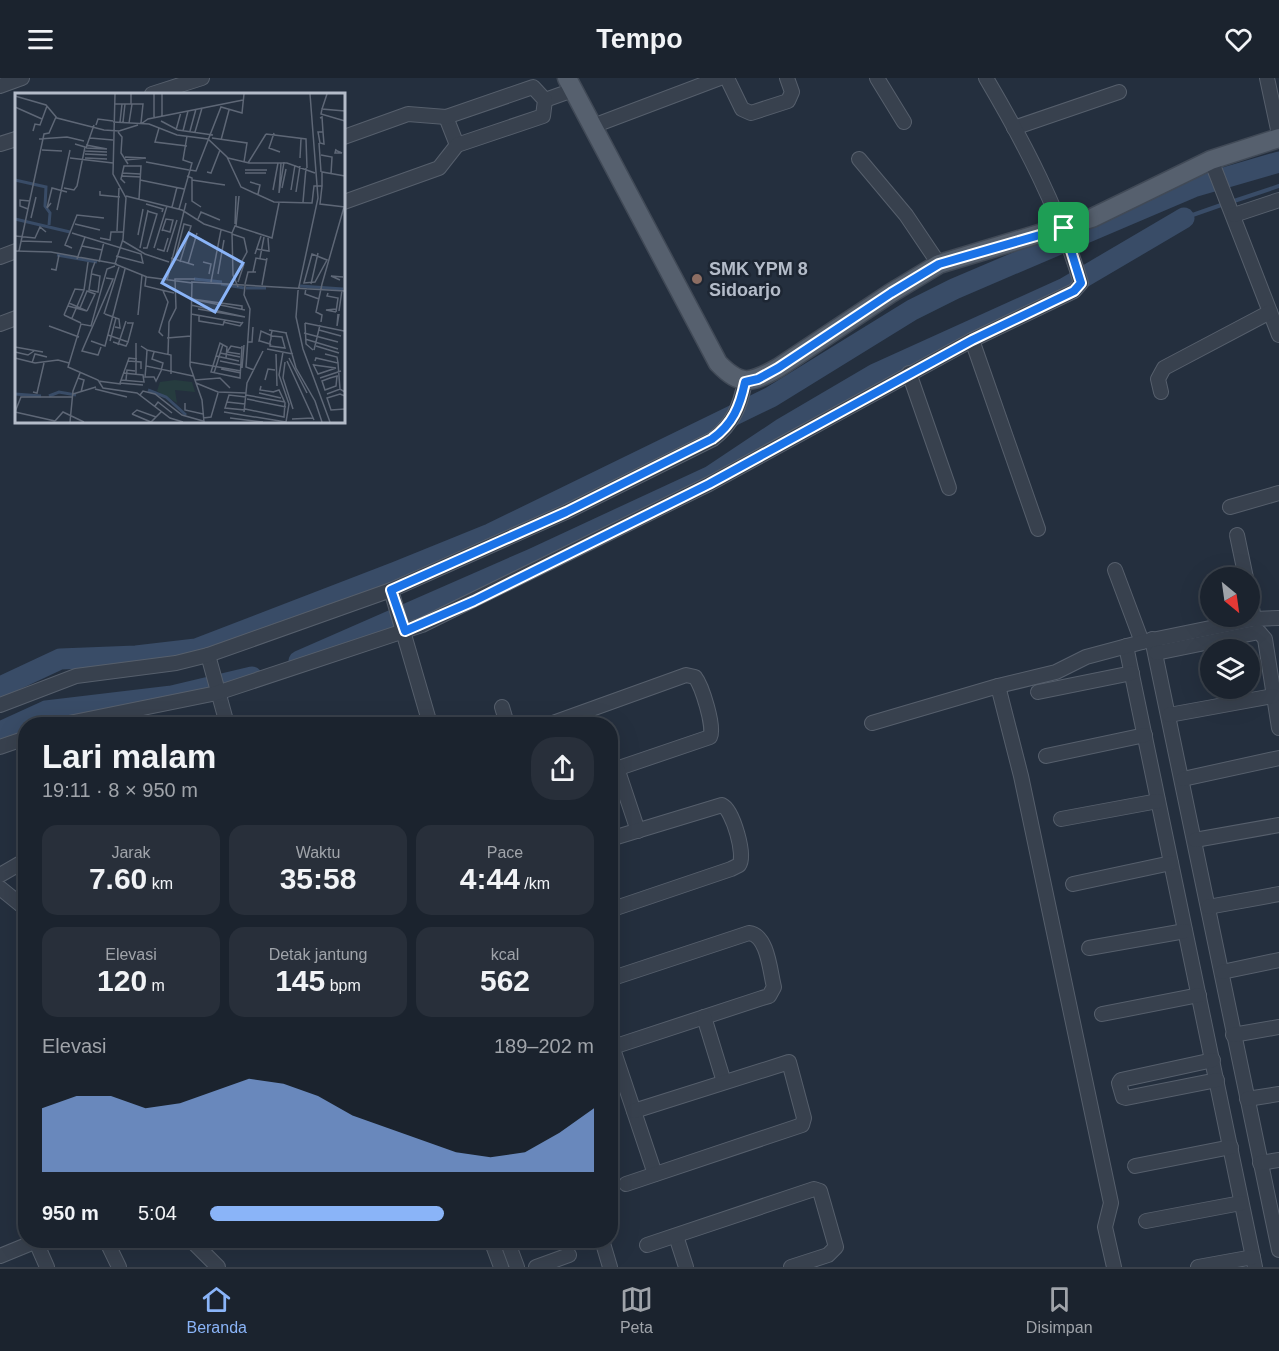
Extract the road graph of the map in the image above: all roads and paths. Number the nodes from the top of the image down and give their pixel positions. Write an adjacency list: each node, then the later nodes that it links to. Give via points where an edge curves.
1 (22, 78): 11 (street)
2 (202, 78): 9 (street)
3 (720, 78): 17 (street)
4 (727, 78): 5 (street, via 742,109 750,112 788,101 792,92)
5 (787, 78)
6 (877, 78): 16 (street)
7 (986, 78): 18 (street)
8 (1267, 78): 20 (street)
9 (179, 82): 13 (street)
10 (570, 84): 14 (street); 17 (main road)
11 (0, 86)
12 (1119, 92): 18 (street)
13 (154, 93)
14 (545, 100): 15 (street, via 533,87); 23 (street, via 543,116)
15 (446, 117): 21 (street, via 408,114); 23 (street)
16 (904, 122)
17 (593, 126): 41 (main road, via 718,363 730,376)
18 (1014, 128): 29 (street)
19 (0, 129): 22 (street)
20 (1279, 136): 25 (main road)
21 (345, 137)
22 (7, 142)
23 (458, 145): 27 (street, via 439,168)
24 (859, 159): 32 (street, via 906,215)
25 (1213, 163): 28 (street); 29 (main road)
26 (1279, 200): 28 (street)
27 (345, 202)
28 (1232, 210): 34 (street)
29 (1065, 233): 32 (main road); 39 (street, via 1080,285)
30 (15, 251): 31 (street)
31 (0, 257)
32 (939, 264): 41 (main road, via 778,368)
33 (1279, 294): 34 (street)
34 (1265, 298): 35 (street)
35 (1270, 312): 38 (street); 42 (street, via 1164,368 1158,379)
36 (15, 318): 37 (street)
37 (0, 324)
38 (1279, 335)
39 (972, 340): 40 (street); 46 (street)
40 (909, 373): 43 (street); 54 (street, via 709,484 502,588)
41 (745, 382): 50 (street, via 741,404 718,435)
42 (1161, 392)
43 (949, 488)
44 (1279, 494): 45 (street)
45 (1230, 507)
46 (1038, 529)
47 (1237, 535): 48 (street)
48 (1244, 567)
49 (1115, 570): 55 (street)
50 (393, 596): 54 (street); 58 (street)
51 (1279, 618): 52 (street)
52 (1260, 619)
53 (1213, 627): 55 (street)
54 (404, 628): 61 (street); 69 (street)
55 (1147, 640): 56 (street); 57 (street)
56 (1126, 646): 59 (street); 60 (street, via 1086,657 1056,672)
57 (1156, 653): 63 (street, via 1259,632 1265,639); 66 (street)
58 (208, 655): 61 (street); 64 (street, via 76,676)
59 (1132, 673): 62 (street); 74 (street)
60 (998, 686): 72 (street); 146 (street, via 1021,776 1111,1203 1105,1227)
61 (216, 690): 67 (street); 68 (street)
62 (1038, 692)
63 (1274, 696): 66 (street); 73 (street)
64 (0, 705)
65 (502, 708): 70 (street)
66 (1169, 714): 80 (street)
67 (95, 717)
68 (224, 717)
69 (428, 717)
70 (505, 717)
71 (569, 717): 79 (street, via 686,675 695,677 712,729 710,737)
72 (872, 723)
73 (1279, 728)
74 (1145, 735): 77 (street); 82 (street)
75 (18, 741): 76 (street)
76 (0, 747)
77 (1046, 756)
78 (1279, 758): 80 (street)
79 (618, 769)
80 (1183, 779): 87 (street)
81 (618, 780): 85 (street)
82 (1158, 801): 83 (street); 88 (street)
83 (1061, 819)
84 (1279, 825): 87 (street)
85 (638, 831): 86 (street); 95 (street, via 722,805 730,812 742,861 731,869)
86 (618, 837)
87 (1195, 840): 96 (street)
88 (1171, 862): 91 (street); 97 (street)
89 (18, 865): 90 (street)
90 (0, 875)
91 (1073, 884)
92 (0, 888): 94 (street)
93 (1279, 894): 96 (street)
94 (18, 903)
95 (618, 907)
96 (1208, 907): 100 (street)
97 (1185, 931): 98 (street); 102 (street)
98 (1089, 948)
99 (1279, 960): 100 (street)
100 (1222, 972): 106 (street)
101 (618, 976): 104 (street, via 749,933 759,936 774,987 772,992)
102 (1198, 995): 103 (street); 108 (street)
103 (1102, 1014)
104 (704, 1017): 107 (street); 110 (street)
105 (1279, 1027): 106 (street)
106 (1233, 1035): 113 (street)
107 (618, 1041)
108 (1213, 1060): 109 (street); 109 (street, via 1119,1083 1126,1098)
109 (1217, 1080): 115 (street)
110 (724, 1082): 114 (street); 119 (street, via 789,1062 804,1122)
111 (618, 1083): 114 (street)
112 (1279, 1094): 113 (street)
113 (1246, 1099): 117 (street)
114 (634, 1111): 119 (street)
115 (1231, 1147): 118 (street); 121 (street)
116 (1279, 1160): 117 (street)
117 (1260, 1163): 123 (street)
118 (1135, 1166)
119 (655, 1174): 120 (street)
120 (626, 1184)
121 (1241, 1203): 122 (street); 136 (street)
122 (1146, 1221)
123 (1277, 1228): 133 (street)
124 (676, 1236): 125 (street); 144 (street); 145 (street, via 814,1189 820,1191 836,1247 828,1255)
125 (646, 1245)
126 (21, 1248): 135 (street)
127 (39, 1248): 137 (street)
128 (110, 1248): 138 (street)
129 (199, 1248): 139 (street)
130 (494, 1248): 140 (street)
131 (510, 1248): 141 (street)
132 (604, 1248): 143 (street)
133 (1279, 1250)
134 (569, 1255): 142 (street)
135 (0, 1257)
136 (1254, 1262): 147 (street)
137 (46, 1267)
138 (118, 1267)
139 (218, 1267)
140 (501, 1267)
141 (516, 1267)
142 (537, 1267)
143 (610, 1267)
144 (686, 1267)
145 (791, 1267)
146 (1114, 1267)
147 (1198, 1267)

